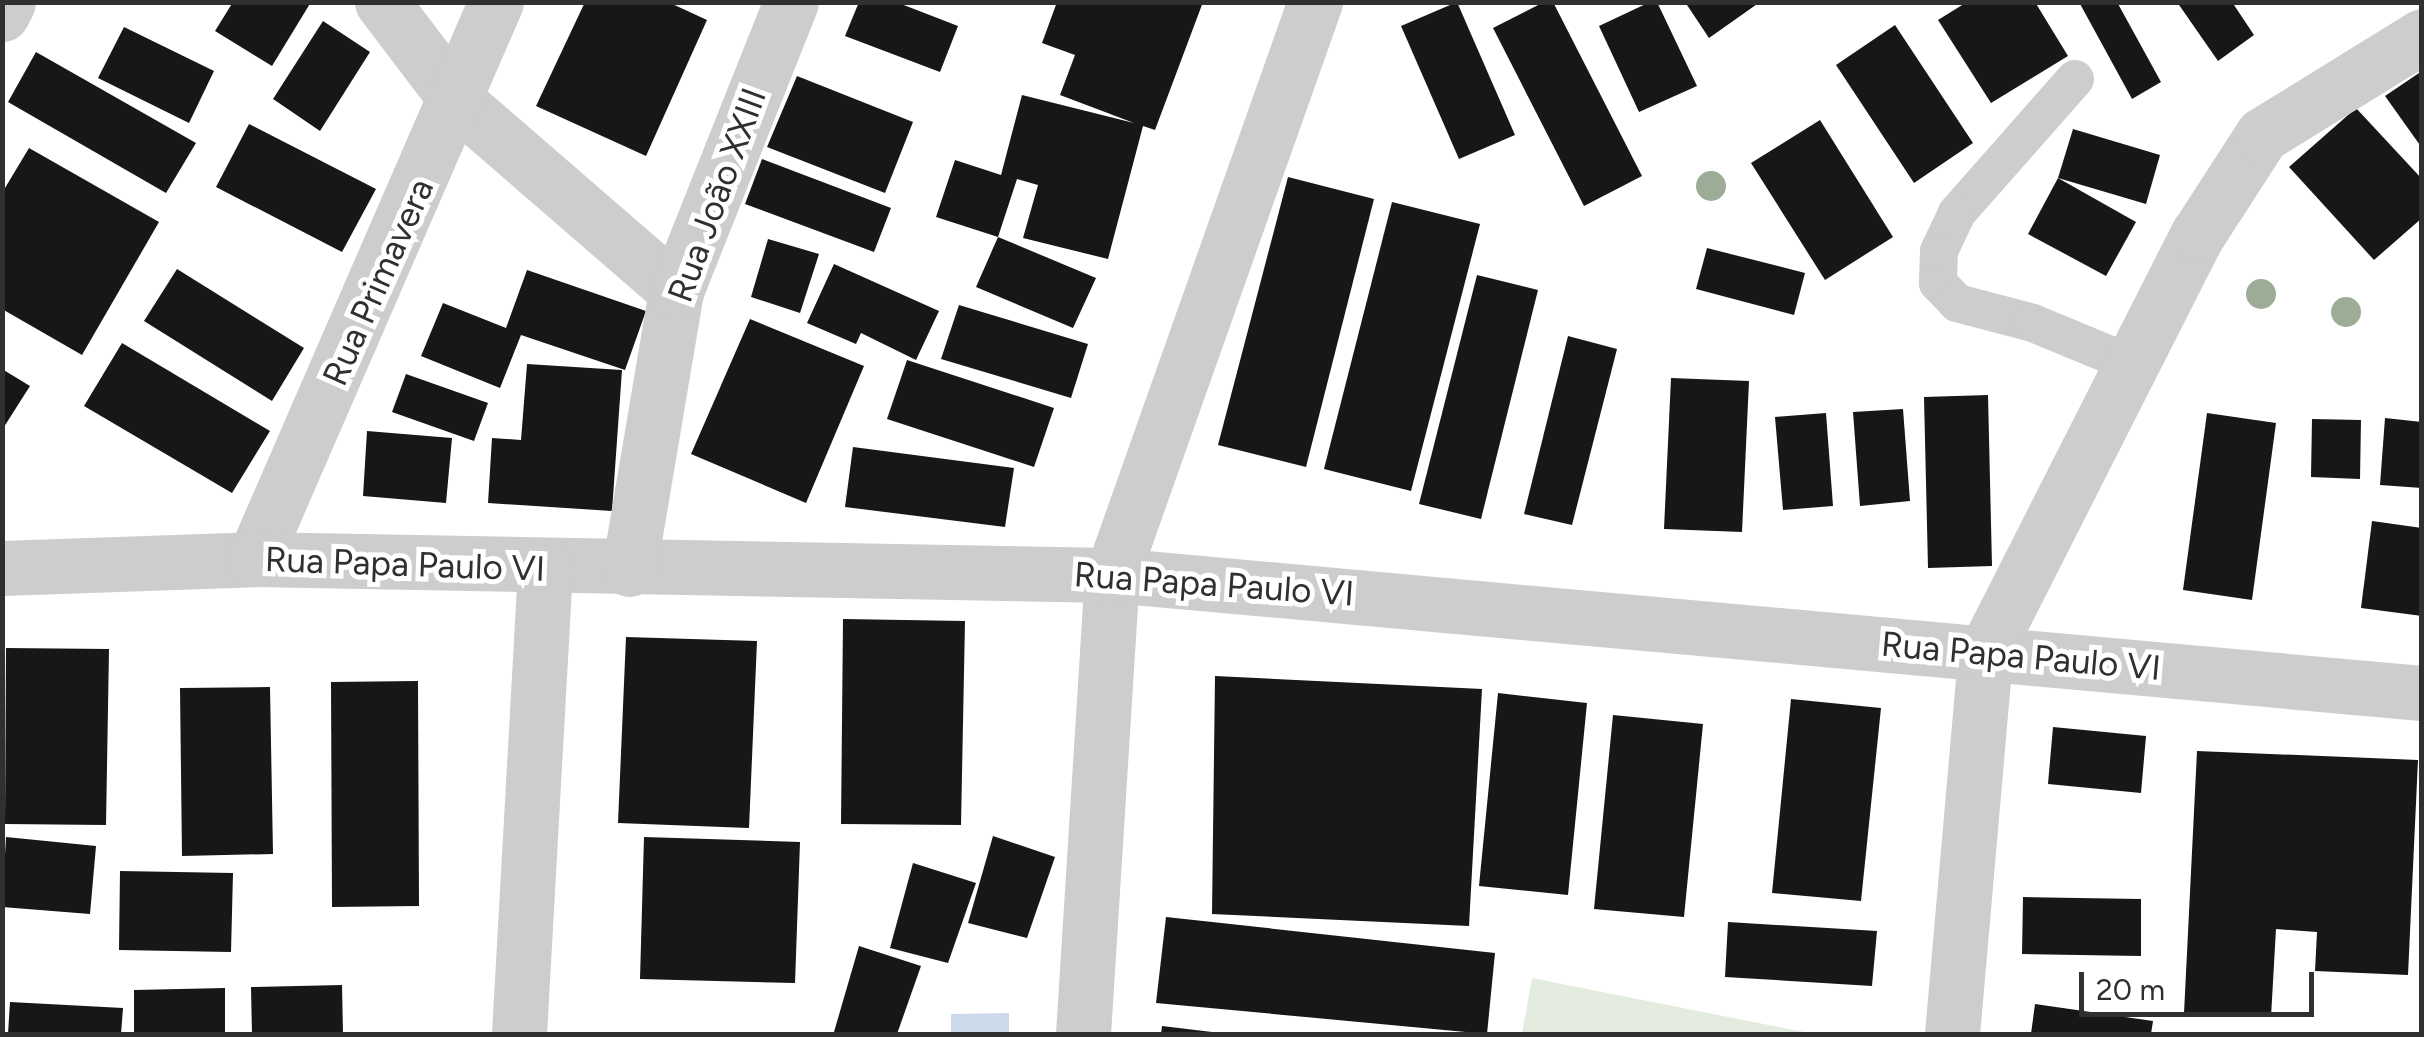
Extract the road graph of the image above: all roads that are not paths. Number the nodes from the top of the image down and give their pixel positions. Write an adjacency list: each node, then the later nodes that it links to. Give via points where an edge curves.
1 (8, 2): 6 (street)
2 (382, 2): 9 (street)
3 (496, 2): 9 (street, Rua Primavera)
4 (791, 2): 10 (street, Rua João XXIII)
5 (1317, 4): 16 (street)
6 (2, 14)
7 (2422, 36): 11 (street, via 2262,135 2198,234)
8 (2075, 78): 11 (lane, via 1957,214 1939,252 1938,283 1957,303 2034,323)
9 (458, 102): 10 (street); 12 (street, Rua Primavera)
10 (676, 291): 15 (street, Rua João XXIII)
11 (2132, 364): 17 (street)
12 (254, 560): 13 (street, Rua Papa Paulo VI); 14 (street, Rua Papa Paulo VI)
13 (2, 568)
14 (545, 568): 15 (street, Rua Papa Paulo VI); 19 (street)
15 (629, 569): 16 (street, Rua Papa Paulo VI)
16 (1112, 574): 17 (street, Rua Papa Paulo VI); 20 (street)
17 (1985, 653): 18 (street, Rua Papa Paulo VI); 21 (street)
18 (2422, 693)
19 (518, 1034)
20 (1084, 1034)
21 (1952, 1034)

